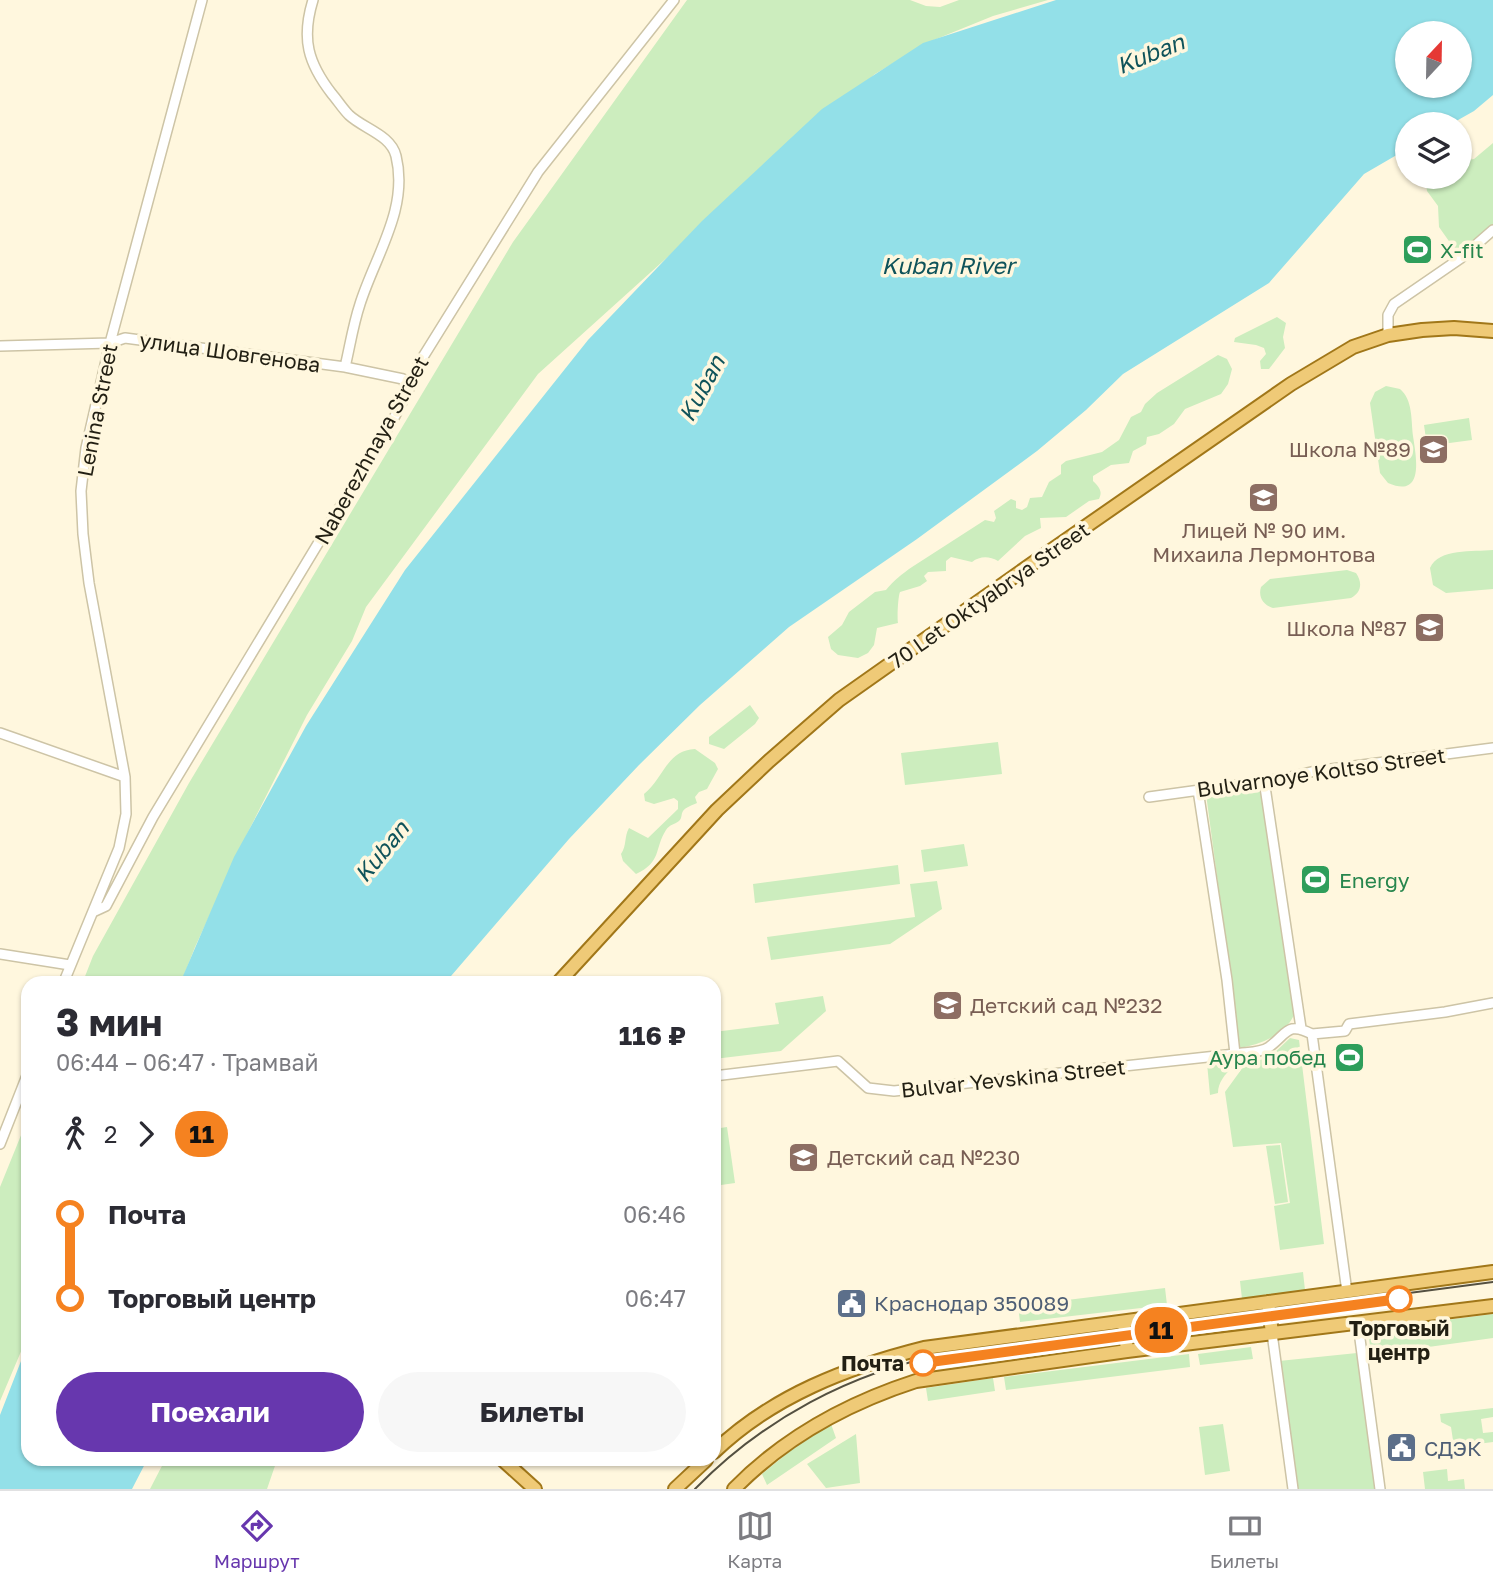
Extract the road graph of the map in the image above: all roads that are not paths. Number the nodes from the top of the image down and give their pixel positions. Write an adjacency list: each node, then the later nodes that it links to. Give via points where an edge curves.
1 (202, 0): 7 (street, Lenina Street)
2 (313, 0): 10 (street, via 306,32 317,75 349,115 388,142 396,154 400,189 359,304)
3 (674, 0): 9 (street, Naberezhnaya Street, via 538,172)
4 (1493, 230): 6 (street, via 1394,304 1388,315)
5 (1493, 331): 6 (main road, 70 Let Oktyabrya Street, via 1454,328)
6 (1388, 335): 23 (main road, 70 Let Oktyabrya Street, via 1353,347 1291,384 839,700 717,810)
7 (110, 343): 8 (street, улица Шовгенова); 10 (street, улица Шовгенова, via 125,338); 15 (street, Lenina Street, via 86,448 83,534)
8 (0, 346)
9 (418, 365): 11 (street); 12 (street, Naberezhnaya Street)
10 (345, 367): 11 (street, улица Шовгенова)
11 (403, 379): 12 (street)
12 (408, 393): 19 (street, Naberezhnaya Street, via 153,817 106,906)
13 (0, 733): 15 (street)
14 (1493, 748): 16 (street, Bulvarnoye Koltso Street)
15 (125, 777): 19 (street, Lenina Street, via 126,814 119,848)
16 (1264, 780): 17 (street, Bulvarnoye Koltso Street); 25 (street)
17 (1198, 790): 18 (street, Bulvarnoye Koltso Street); 27 (street)
18 (1149, 797)
19 (93, 912): 21 (street, Lenina Street)
20 (0, 954): 21 (street)
21 (70, 965): 22 (street, Lenina Street)
22 (66, 976)
23 (564, 976)
24 (1493, 1003): 26 (street, via 1349,1024 1345,1031)
25 (1301, 1028): 26 (street); 27 (street, Bulvar Yevskina Street, via 1284,1031 1267,1049)
26 (1312, 1034): 32 (street)
27 (1235, 1054): 28 (street, Bulvar Yevskina Street, via 894,1091 868,1088 838,1061)
28 (721, 1075)
29 (21, 1091): 30 (street)
30 (0, 1144)
31 (1493, 1272): 32 (main road)
32 (1347, 1292): 33 (main road)
33 (1268, 1302): 35 (main road); 37 (main road)
34 (1493, 1306): 36 (main road)
35 (1124, 1321): 38 (main road); 39 (main road, via 944,1344 860,1366 800,1392)
36 (1358, 1324): 37 (main road); 46 (street)
37 (1272, 1333): 38 (main road); 45 (street)
38 (1127, 1352): 44 (main road, via 934,1378 888,1390 833,1415 748,1474)
39 (721, 1445)
40 (510, 1466): 42 (main road)
41 (700, 1466): 43 (main road)
42 (536, 1489)
43 (675, 1489)
44 (734, 1489)
45 (1293, 1489)
46 (1380, 1489)

